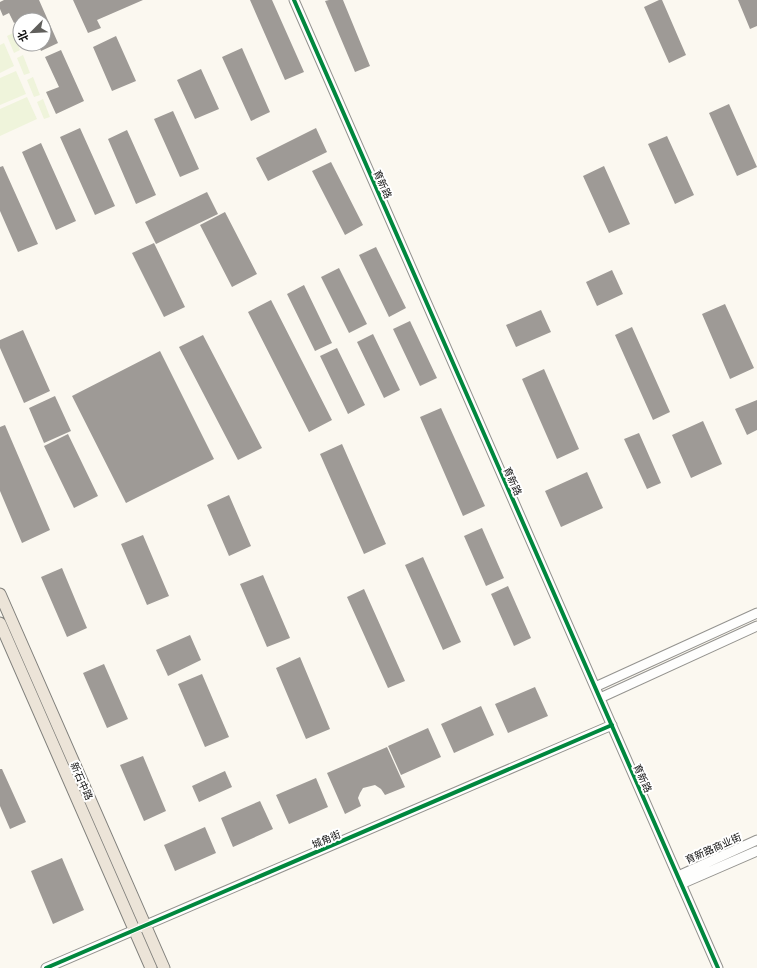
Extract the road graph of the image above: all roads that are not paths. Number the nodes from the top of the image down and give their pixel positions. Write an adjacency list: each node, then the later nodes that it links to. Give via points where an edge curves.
1 (294, 0): 6 (street, 育新路)
2 (0, 594): 12 (main road, 新石中路)
3 (757, 613): 6 (street)
4 (0, 623): 13 (main road, 新石中路)
5 (757, 626): 7 (street)
6 (595, 687): 7 (street, 育新路)
7 (600, 698): 8 (street, 育新路)
8 (612, 725): 11 (street, 育新路); 12 (street, 城角街)
9 (757, 840): 11 (street, 育新路商业街)
10 (757, 851): 11 (street, 育新路商业街)
11 (680, 880): 17 (street, 育新路)
12 (146, 925): 13 (street, 城角街); 16 (main road, 新石中路)
13 (135, 930): 14 (street, 城角街); 15 (main road, 新石中路)
14 (46, 968)
15 (151, 968)
16 (164, 968)
17 (718, 968)

